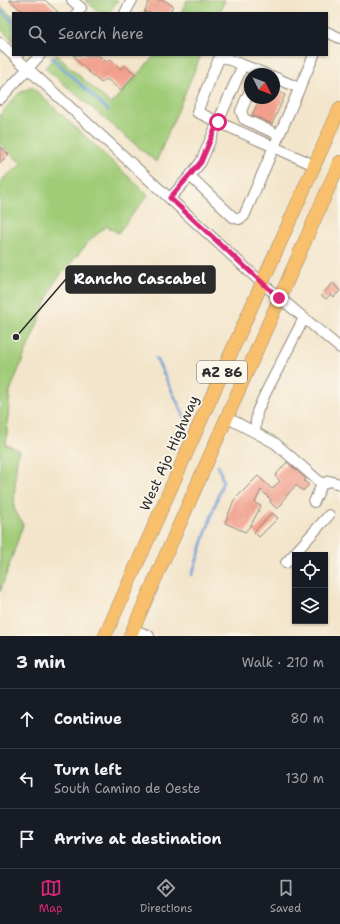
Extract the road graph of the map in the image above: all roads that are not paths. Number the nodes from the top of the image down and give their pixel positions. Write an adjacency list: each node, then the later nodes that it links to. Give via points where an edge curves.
1 (72, 0): 3 (street)
2 (132, 0): 4 (street)
3 (82, 11)
4 (126, 12)
5 (328, 32): 6 (street)
6 (340, 38)
7 (0, 43): 8 (street)
8 (12, 54)
9 (14, 56): 14 (street)
10 (39, 56): 14 (street)
11 (314, 56): 16 (street)
12 (243, 65): 13 (street); 20 (street); 20 (street, via 220,56 196,112)
13 (249, 68)
14 (28, 69): 17 (street); 26 (street)
15 (280, 80): 16 (street)
16 (300, 88): 21 (street)
17 (0, 99)
18 (244, 104): 21 (street, via 241,112 244,119)
19 (340, 108): 24 (main road, West Ajo Highway / AZ 86)
20 (218, 122): 22 (street); 25 (street, via 201,162)
21 (279, 135): 22 (street)
22 (274, 147): 24 (street); 25 (street, via 244,216 239,219 233,217)
23 (340, 162): 28 (main road, AZ 86)
24 (314, 166): 27 (main road, West Ajo Highway / AZ 86)
25 (190, 176): 26 (street)
26 (170, 198): 27 (street)
27 (262, 282): 28 (street); 39 (main road, West Ajo Highway / AZ 86)
28 (279, 298): 29 (street); 31 (main road, AZ 86)
29 (304, 318): 30 (street); 32 (street, via 265,394 258,412)
30 (340, 348)
31 (226, 417): 32 (street); 38 (main road, AZ 86)
32 (255, 432): 33 (street, via 275,443)
33 (322, 484): 34 (street, via 329,481); 35 (street)
34 (340, 484)
35 (314, 502)
36 (329, 515): 37 (street)
37 (286, 563)
38 (132, 633): 40 (street)
39 (105, 636)
40 (149, 636)

